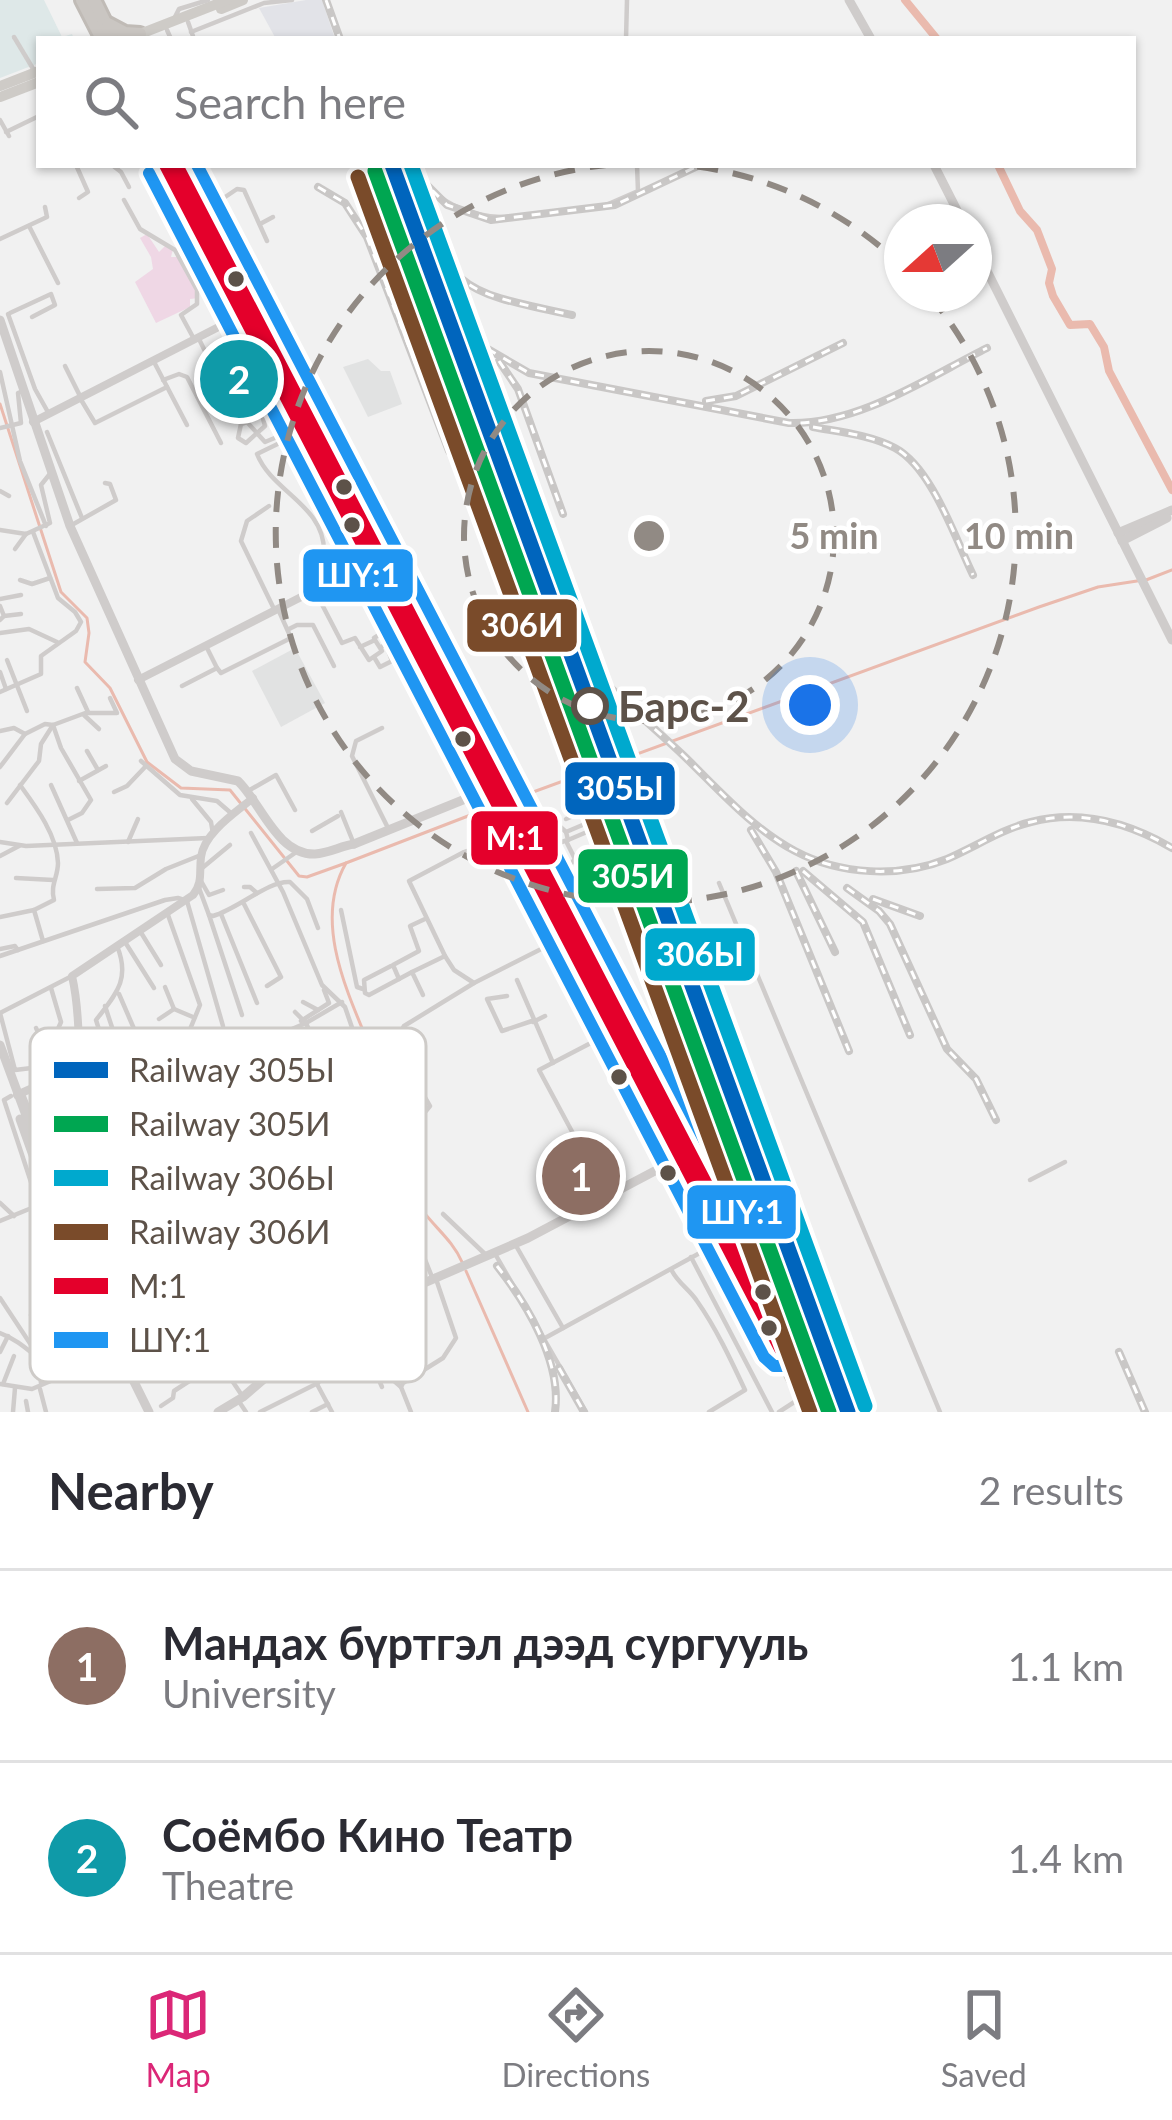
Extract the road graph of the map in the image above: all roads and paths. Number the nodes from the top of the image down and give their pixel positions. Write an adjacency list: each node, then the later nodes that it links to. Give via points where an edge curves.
1 (82, 0): 9 (highway)
2 (94, 0): 9 (highway)
3 (208, 0): 10 (street, via 179,9)
4 (227, 0): 10 (main road)
5 (243, 0): 10 (main road)
6 (292, 0): 10 (street)
7 (627, 0): 16 (street)
8 (850, 1): 17 (main road)
9 (99, 21): 11 (highway); 12 (highway); 13 (highway); 14 (highway)
10 (181, 31): 15 (main road)
11 (91, 36)
12 (101, 36)
13 (111, 36)
14 (134, 36)
15 (144, 36)
16 (626, 36)
17 (869, 36)
18 (14, 37): 19 (street)
19 (36, 80): 20 (main road); 21 (main road); 21 (main road)
20 (0, 86)
21 (0, 99)
22 (36, 118): 23 (street, via 8,134)
23 (0, 119)
24 (77, 168): 32 (street, via 88,192)
25 (116, 168): 30 (street)
26 (167, 168): 42 (highway)
27 (178, 168): 36 (highway)
28 (637, 168): 31 (street, via 638,191 622,200 512,218 478,215)
29 (936, 168): 34 (main road)
30 (129, 187)
31 (430, 189)
32 (79, 198)
33 (124, 200): 48 (street, via 140,229 175,250 197,290 197,304 181,315)
34 (954, 204)
35 (45, 207): 39 (street, via 47,217)
36 (201, 213): 38 (street, via 240,188); 42 (highway)
37 (273, 217): 38 (street)
38 (260, 224): 41 (street)
39 (29, 226): 40 (street); 44 (street)
40 (0, 239)
41 (267, 241)
42 (212, 246): 45 (highway); 68 (highway)
43 (992, 280): 80 (main road)
44 (58, 283)
45 (242, 315): 48 (street); 52 (highway)
46 (32, 317): 47 (street, via 55,305 51,293)
47 (2, 319): 54 (main road); 57 (street)
48 (196, 338): 49 (street); 60 (street)
49 (153, 360): 53 (street); 55 (street)
50 (65, 366): 55 (street)
51 (0, 372): 62 (street)
52 (276, 381): 56 (street, via 249,395); 68 (highway)
53 (165, 383): 55 (street, via 95,423); 61 (street); 67 (street, via 187,377)
54 (20, 392): 59 (main road); 62 (street, via 22,419)
55 (80, 398): 57 (street)
56 (253, 407): 58 (street); 58 (street, via 270,402 275,413)
57 (49, 414): 59 (street)
58 (260, 419): 60 (street); 65 (street, via 265,426)
59 (33, 422): 69 (main road)
60 (244, 423): 65 (street); 65 (street, via 240,441)
61 (187, 425)
62 (12, 427): 63 (street); 76 (street)
63 (0, 428)
64 (47, 431): 75 (street)
65 (256, 435): 66 (street, via 265,442)
66 (277, 437)
67 (221, 443)
68 (313, 445): 82 (highway); 85 (street, via 303,460 290,438 257,454 319,529 326,547 309,564); 90 (highway)
69 (50, 475): 76 (street, via 41,485 51,520); 77 (main road)
70 (105, 483): 75 (street, via 116,500)
71 (0, 491): 72 (street)
72 (9, 496)
73 (268, 506): 88 (street, via 247,521 241,542)
74 (1171, 513): 80 (main road)
75 (82, 518): 77 (street)
76 (45, 526): 79 (street)
77 (70, 526): 105 (main road)
78 (0, 530): 79 (street)
79 (30, 533): 81 (street); 83 (street)
80 (1120, 537): 95 (main road)
81 (14, 549)
82 (370, 562): 85 (street); 90 (highway)
83 (50, 578): 84 (street); 96 (street, via 81,622)
84 (20, 580)
85 (318, 589): 88 (street); 99 (street, via 342,643 355,638)
86 (21, 595): 87 (street)
87 (0, 603): 91 (street)
88 (277, 610): 92 (street); 97 (street)
89 (21, 614): 91 (street)
90 (404, 615): 126 (highway)
91 (2, 618)
92 (288, 629): 102 (street, via 313,625); 103 (street, via 291,638 221,673)
93 (0, 633): 96 (street, via 29,629)
94 (375, 640): 98 (street); 98 (street, via 386,630 393,639); 99 (street)
95 (1172, 640)
96 (57, 642): 106 (street, via 41,656 41,674)
97 (206, 646): 103 (street); 105 (street)
98 (384, 646): 100 (street); 100 (street, via 392,661 380,667)
99 (360, 647): 100 (street)
100 (374, 657)
101 (7, 660): 106 (street)
102 (334, 667)
103 (217, 668): 107 (street)
104 (0, 672): 109 (street)
105 (137, 680): 129 (main road, via 175,759 191,771 231,777)
106 (17, 685): 109 (street); 111 (street)
107 (182, 686)
108 (77, 688): 112 (street)
109 (3, 691)
110 (110, 698): 112 (street, via 117,713)
111 (27, 711)
112 (86, 714): 113 (street); 115 (street)
113 (53, 725): 117 (street); 122 (street); 123 (street)
114 (382, 728): 137 (street, via 356,741 352,756)
115 (99, 729)
116 (0, 731): 117 (street)
117 (25, 734): 119 (street)
118 (87, 751): 121 (street)
119 (0, 766)
120 (106, 766): 121 (street)
121 (98, 770): 122 (street)
122 (80, 781): 134 (street, via 90,804)
123 (20, 785): 128 (street); 147 (street)
124 (50, 785): 134 (street)
125 (113, 792): 127 (street, via 144,764)
126 (495, 792): 131 (highway); 137 (main road)
127 (189, 796): 129 (street); 142 (street, via 206,813)
128 (7, 802)
129 (245, 803): 130 (street, via 276,775); 142 (street); 148 (main road, via 298,850 318,854); 154 (main road)
130 (295, 810)
131 (507, 812): 141 (highway); 152 (highway)
132 (138, 819): 144 (street)
133 (566, 819): 135 (street, via 594,807)
134 (68, 820): 146 (street)
135 (601, 822): 139 (street); 145 (street); 149 (street); 149 (street, via 608,816 620,846)
136 (539, 827): 139 (street, via 555,822)
137 (389, 830): 148 (main road)
138 (312, 831): 148 (street, via 341,813)
139 (566, 832): 145 (street)
140 (251, 833): 158 (street)
141 (513, 835): 177 (street, via 409,881); 180 (highway)
142 (210, 836): 144 (street); 153 (street)
143 (0, 842): 151 (street)
144 (128, 842): 146 (street)
145 (567, 842): 152 (street); 156 (street)
146 (77, 843): 147 (street)
147 (54, 844): 151 (street); 161 (street)
148 (354, 844): 154 (main road, via 322,857)
149 (610, 844): 156 (street)
150 (230, 845): 157 (street)
151 (19, 846): 155 (street)
152 (533, 851): 188 (highway)
153 (201, 855): 157 (street); 166 (street, via 129,890)
154 (293, 855): 158 (street)
155 (0, 856)
156 (575, 859): 160 (street)
157 (201, 869): 164 (street)
158 (272, 869): 162 (street)
159 (16, 878): 161 (street)
160 (560, 878)
161 (53, 880): 171 (street, via 54,901)
162 (278, 882): 168 (street); 178 (street, via 302,891); 193 (street)
163 (719, 883): 301 (street)
164 (200, 885): 167 (street, via 208,895); 169 (street); 175 (street)
165 (244, 887): 168 (street)
166 (97, 889)
167 (223, 890)
168 (257, 893): 170 (street)
169 (187, 901): 174 (street); 181 (street, via 165,900); 215 (street)
170 (244, 904): 173 (street); 194 (street, via 281,977)
171 (34, 910): 176 (street); 181 (street)
172 (341, 910): 198 (street)
173 (221, 914): 175 (street); 204 (street)
174 (168, 915): 179 (street); 211 (street, via 198,993)
175 (208, 915): 209 (street)
176 (0, 917)
177 (426, 918): 184 (street); 186 (street, via 410,926 419,951)
178 (318, 928)
179 (140, 931): 182 (street); 185 (street)
180 (561, 939): 188 (highway); 192 (street); 227 (street, via 560,967)
181 (43, 941): 183 (street)
182 (121, 944): 189 (street); 197 (street); 199 (street)
183 (0, 954)
184 (445, 956): 187 (street); 192 (street)
185 (160, 965)
186 (393, 965): 190 (street); 198 (street, via 364,980)
187 (412, 972): 190 (street); 200 (street)
188 (591, 972): 226 (highway); 234 (highway)
189 (72, 976): 196 (street); 217 (street)
190 (399, 979): 198 (street, via 369,995)
191 (518, 980): 214 (street)
192 (474, 983): 225 (street)
193 (322, 985): 203 (street); 207 (street, via 329,1003)
194 (266, 986)
195 (166, 987): 206 (street)
196 (51, 988): 216 (street); 231 (street, via 0,1013 15,1070)
197 (154, 988)
198 (363, 989)
199 (119, 994): 205 (street); 220 (street)
200 (423, 995)
201 (507, 996): 214 (street, via 487,999 502,1031)
202 (303, 1002): 207 (street)
203 (342, 1002): 213 (street); 224 (street)
204 (257, 1003)
205 (105, 1006): 218 (street); 219 (street)
206 (174, 1009): 211 (street); 212 (street)
207 (318, 1010): 213 (street)
208 (295, 1012): 213 (street)
209 (242, 1015)
210 (545, 1016): 214 (street)
211 (193, 1017): 221 (street)
212 (159, 1018)
213 (303, 1022): 222 (street); 223 (street)
214 (532, 1022): 229 (street)
215 (224, 1026)
216 (58, 1028)
217 (76, 1028)
218 (98, 1028)
219 (112, 1028)
220 (134, 1028)
221 (188, 1028)
222 (290, 1028)
223 (306, 1028)
224 (352, 1028)
225 (405, 1028)
226 (614, 1030): 227 (street); 234 (highway)
227 (595, 1041): 229 (street)
228 (0, 1046): 232 (main road)
229 (553, 1063): 242 (street, via 539,1070)
230 (0, 1064): 232 (main road)
231 (30, 1068)
232 (11, 1097): 233 (street); 235 (street); 236 (main road); 237 (main road)
233 (4, 1112): 241 (street)
234 (665, 1116): 238 (highway)
235 (30, 1138)
236 (30, 1143)
237 (30, 1150)
238 (686, 1156): 242 (main road); 248 (main road); 250 (highway)
239 (1065, 1162): 240 (street)
240 (1030, 1180)
241 (30, 1181)
242 (606, 1196): 248 (main road)
243 (0, 1203): 246 (street)
244 (30, 1209): 246 (street)
245 (443, 1214): 251 (street)
246 (14, 1216): 247 (street)
247 (0, 1221)
248 (556, 1222): 249 (main road)
249 (515, 1244): 251 (main road); 258 (street)
250 (734, 1250): 252 (street); 282 (highway)
251 (490, 1254): 255 (main road); 260 (street)
252 (691, 1257): 254 (street); 299 (street)
253 (426, 1259): 255 (street)
254 (672, 1271): 258 (street); 298 (street, via 702,1307 745,1390)
255 (433, 1276): 256 (main road); 265 (street, via 456,1338)
256 (426, 1279)
257 (0, 1298): 261 (street)
258 (562, 1328): 260 (street)
259 (4, 1334): 262 (street); 263 (street)
260 (545, 1338): 297 (street)
261 (30, 1343)
262 (0, 1352)
263 (30, 1355)
264 (14, 1356): 276 (street)
265 (426, 1369)
266 (40, 1382): 278 (street)
267 (44, 1382): 278 (street)
268 (133, 1382): 290 (main road)
269 (133, 1382): 290 (main road)
270 (188, 1382): 286 (street)
271 (231, 1382): 283 (street)
272 (259, 1382): 283 (main road)
273 (380, 1382): 279 (street)
274 (395, 1382): 280 (street)
275 (407, 1382): 280 (street)
276 (2, 1384): 281 (street)
277 (318, 1384): 285 (street); 293 (street)
278 (40, 1385): 281 (street); 289 (street)
279 (382, 1387)
280 (400, 1387): 296 (street)
281 (15, 1388): 287 (street)
282 (807, 1394): 299 (street); 300 (highway)
283 (240, 1398): 291 (main road); 292 (street)
284 (26, 1401): 288 (street)
285 (328, 1404): 294 (street); 295 (street)
286 (161, 1406)
287 (13, 1412)
288 (28, 1412)
289 (46, 1412)
290 (147, 1412)
291 (218, 1412)
292 (246, 1412)
293 (260, 1412)
294 (312, 1412)
295 (332, 1412)
296 (411, 1412)
297 (586, 1412)
298 (709, 1412)
299 (775, 1412)
300 (815, 1412)
301 (940, 1412)

